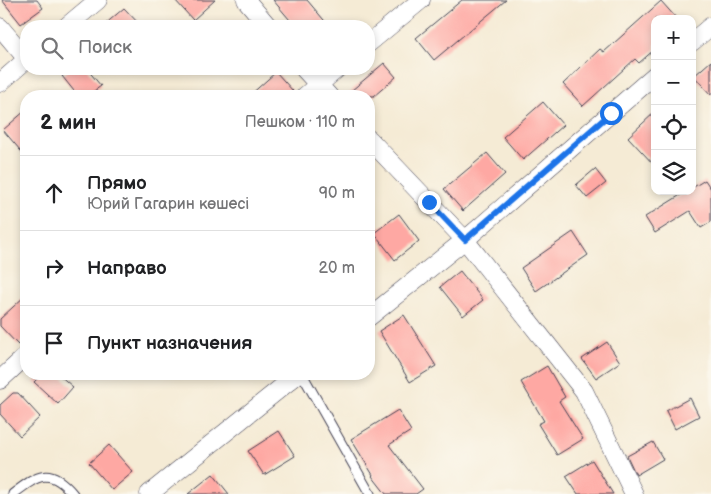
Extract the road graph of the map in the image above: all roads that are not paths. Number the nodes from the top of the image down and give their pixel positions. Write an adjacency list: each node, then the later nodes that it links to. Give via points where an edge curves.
1 (98, 0): 4 (street)
2 (246, 0): 5 (street)
3 (421, 0): 8 (street)
4 (73, 20)
5 (263, 20)
6 (711, 26): 9 (street)
7 (0, 27): 10 (street)
8 (375, 38)
9 (696, 39)
10 (20, 52)
11 (20, 65): 15 (street)
12 (307, 75): 16 (street)
13 (332, 75): 17 (street)
14 (651, 78): 19 (street)
15 (0, 83)
16 (316, 90)
17 (319, 90)
18 (375, 145): 19 (street)
19 (465, 240): 20 (street); 29 (street, via 584,391)
20 (375, 312)
21 (20, 362): 22 (street)
22 (0, 380)
23 (292, 380): 27 (street)
24 (304, 380): 28 (lane)
25 (13, 494): 26 (lane, via 43,476 63,482)
26 (74, 494)
27 (149, 494)
28 (370, 494)
29 (634, 494)

